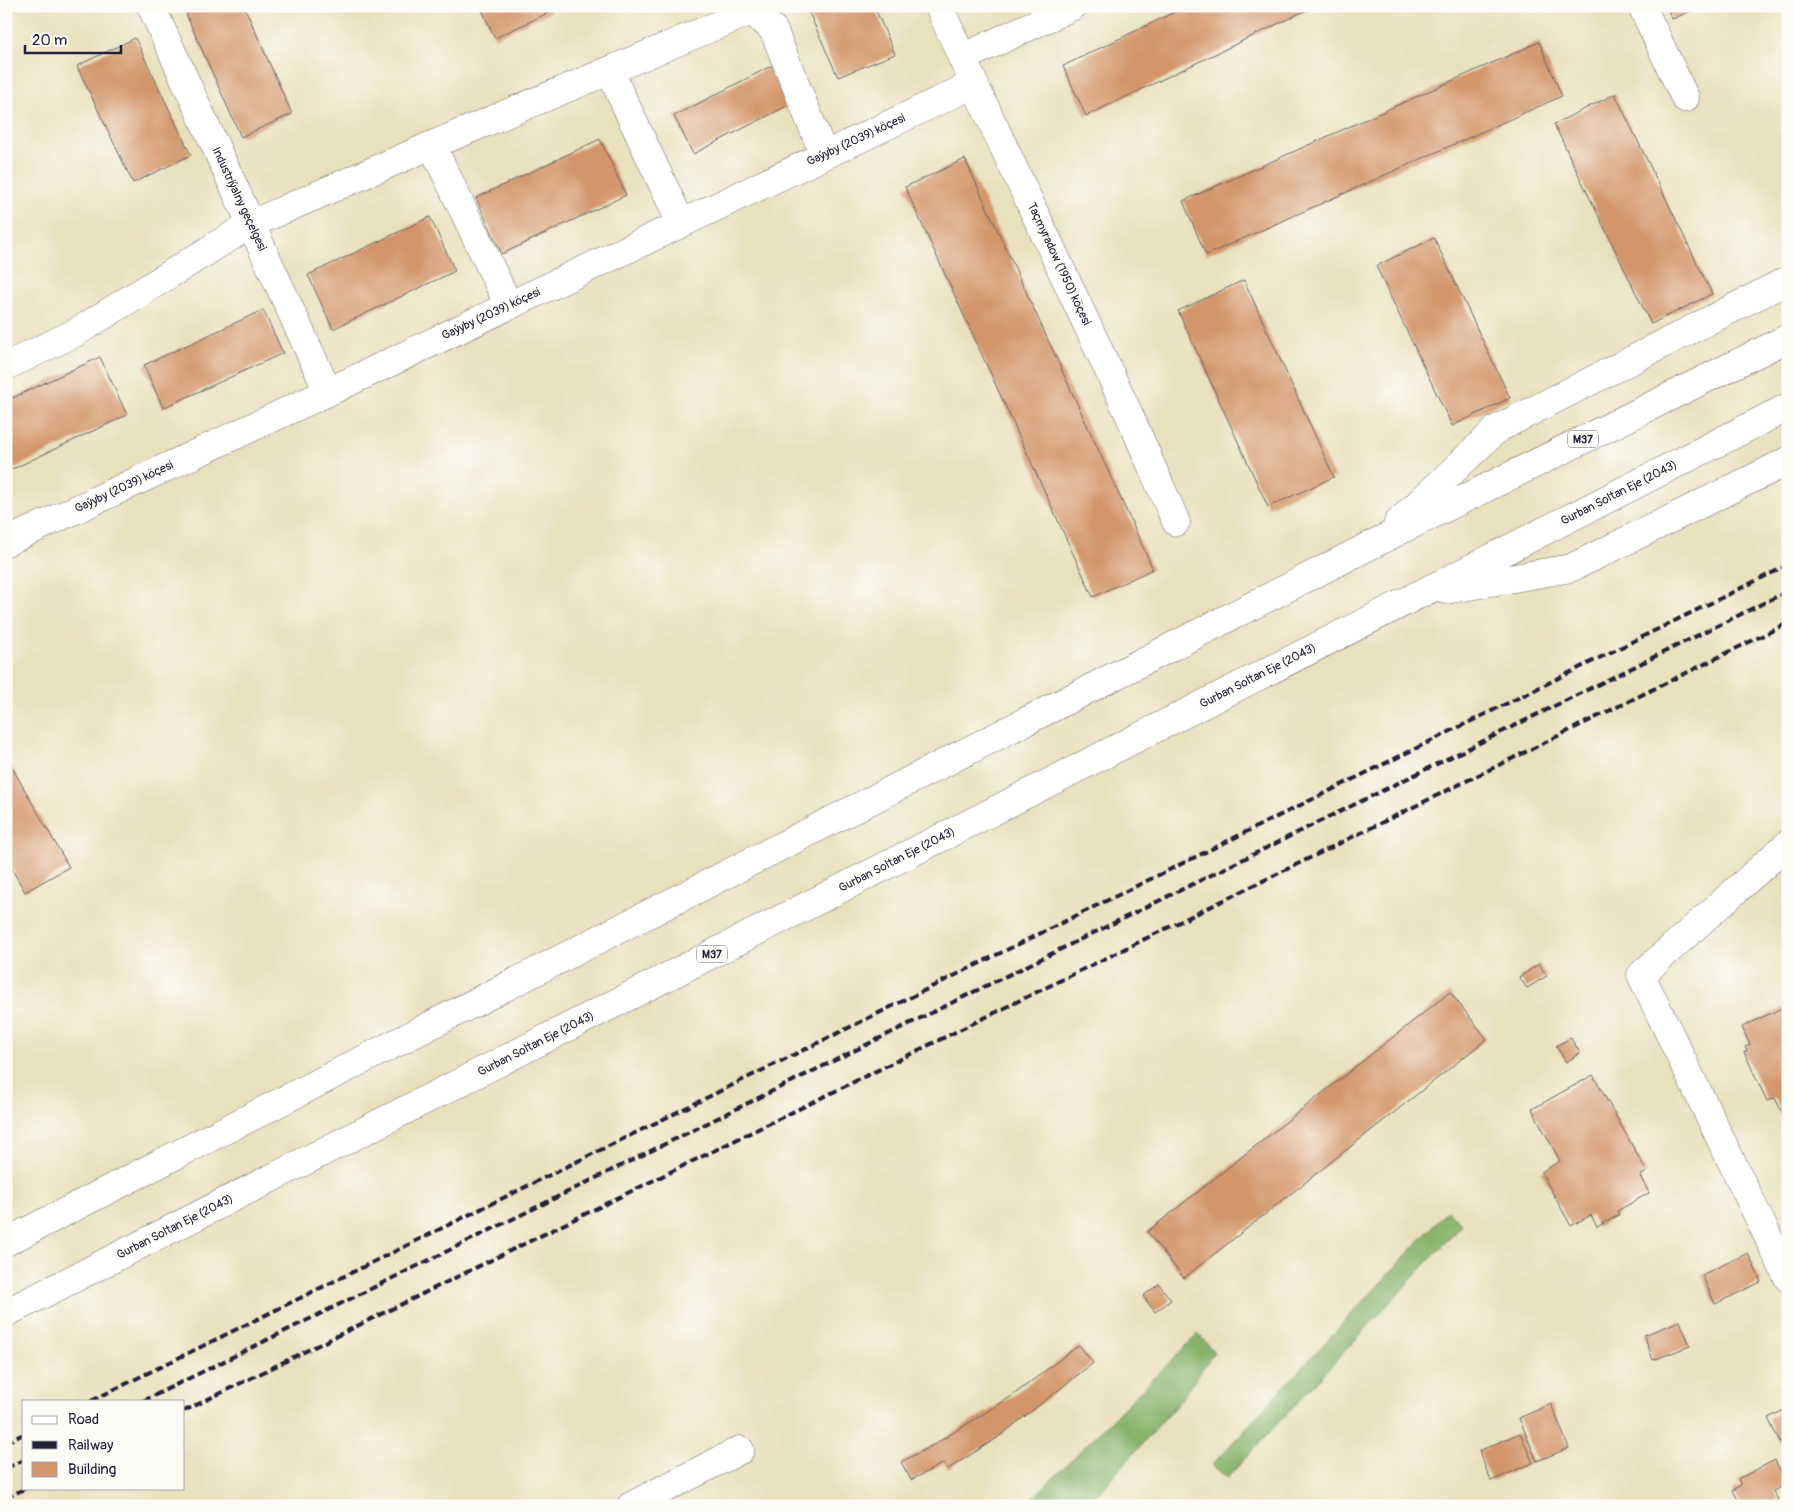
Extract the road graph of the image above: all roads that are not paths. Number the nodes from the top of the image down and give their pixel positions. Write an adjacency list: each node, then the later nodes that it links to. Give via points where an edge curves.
1 (150, 6): 13 (main road, Industriýalny geçelgesi)
2 (939, 6): 6 (main road, Taçmyradow (1950) köçesi)
3 (1073, 6): 6 (main road)
4 (1642, 6): 9 (main road)
5 (750, 9): 7 (main road); 11 (main road, via 773,28)
6 (962, 58): 8 (main road, Taçmyradow (1950) köçesi)
7 (610, 72): 10 (main road); 12 (main road)
8 (974, 84): 11 (main road, Gaýyby (2039) köçesi); 21 (main road, Taçmyradow (1950) köçesi)
9 (1685, 98)
10 (432, 145): 13 (main road); 15 (main road)
11 (824, 155): 12 (main road, Gaýyby (2039) köçesi)
12 (681, 223): 15 (main road, Gaýyby (2039) köçesi)
13 (250, 224): 17 (main road, via 75,333); 18 (main road, Industriýalny geçelgesi)
14 (1788, 280): 22 (main road, via 1497,428)
15 (508, 306): 18 (main road, Gaýyby (2039) köçesi)
16 (1788, 338): 22 (main road, M37)
17 (6, 366)
18 (328, 392): 23 (main road, Gaýyby (2039) köçesi)
19 (1788, 407): 24 (main road, Gurban Soltan Eje (2043))
20 (1788, 461): 24 (main road, via 1571,568)
21 (1176, 522)
22 (1379, 541): 26 (main road, M37)
23 (6, 542)
24 (1418, 595): 28 (main road, Gurban Soltan Eje (2043) / M37)
25 (1788, 844): 27 (main road, via 1640,975)
26 (6, 1242)
27 (1788, 1278)
28 (6, 1313)
29 (740, 1450): 30 (main road)
30 (631, 1506)

